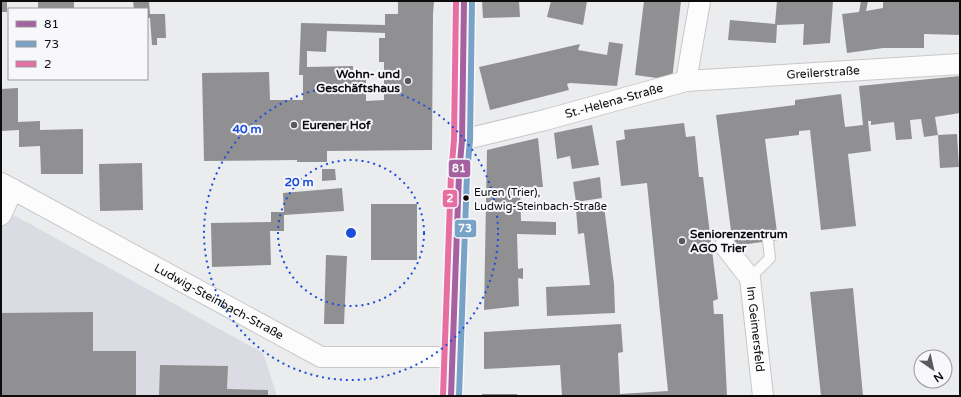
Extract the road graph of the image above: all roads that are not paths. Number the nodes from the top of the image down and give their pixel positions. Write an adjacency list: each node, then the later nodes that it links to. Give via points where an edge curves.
1 (464, 1): 5 (street)
2 (700, 1): 4 (street)
3 (960, 64): 4 (street, Greilerstraße)
4 (686, 81): 5 (street, St.-Helena-Straße)
5 (462, 140): 11 (street)
6 (7, 186): 7 (street); 11 (street, Ludwig-Steinbach-Straße, via 321,357)
7 (1, 215)
8 (768, 241): 10 (lane, via 770,258)
9 (725, 246): 10 (street, Im Geimersfeld)
10 (750, 278): 13 (street, Im Geimersfeld)
11 (453, 358): 12 (street)
12 (451, 396)
13 (763, 396)

